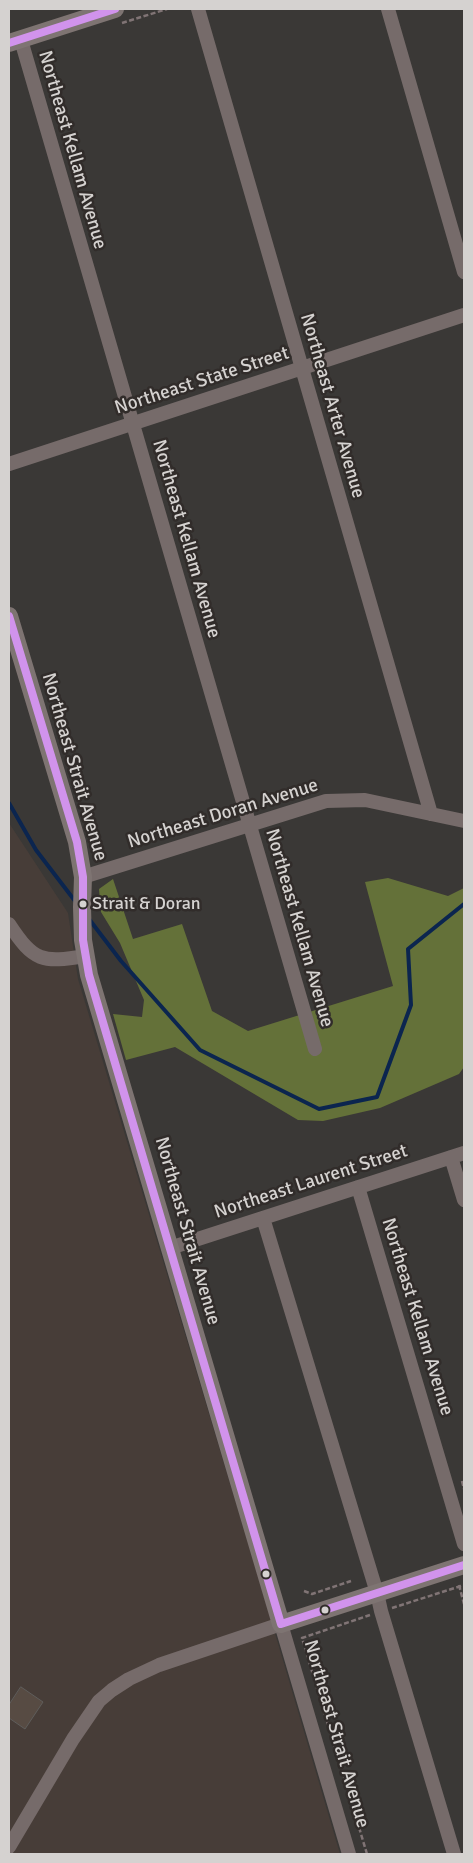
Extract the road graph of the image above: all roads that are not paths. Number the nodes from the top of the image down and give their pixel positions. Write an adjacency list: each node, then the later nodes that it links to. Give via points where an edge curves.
1 (115, 9): 4 (main road)
2 (198, 9): 7 (street, Northeast Arter Avenue)
3 (388, 9): 5 (street)
4 (15, 41): 8 (street, Northeast Kellam Avenue)
5 (464, 272)
6 (464, 316): 7 (street, Northeast State Street)
7 (302, 368): 8 (street, Northeast State Street); 11 (street, Northeast Arter Avenue)
8 (132, 423): 9 (street, Northeast State Street); 13 (street, Northeast Kellam Avenue)
9 (9, 464)
10 (9, 616): 14 (main road, Northeast Strait Avenue, via 77,842)
11 (431, 814): 12 (street, Northeast Doran Avenue); 13 (street, Northeast Doran Avenue, via 365,800 340,799)
12 (464, 821)
13 (249, 824): 14 (street, Northeast Doran Avenue); 17 (street, Northeast Kellam Avenue)
14 (83, 876): 16 (main road, Northeast Strait Avenue)
15 (9, 924): 16 (street, via 24,946 42,958 64,960)
16 (86, 956): 22 (main road, Northeast Strait Avenue)
17 (315, 1049)
18 (458, 1155): 19 (street, Northeast Laurent Street); 20 (street)
19 (358, 1187): 21 (street, Northeast Laurent Street); 23 (street, Northeast Kellam Avenue)
20 (464, 1200)
21 (263, 1218): 22 (street, Northeast Laurent Street); 25 (street)
22 (170, 1248): 26 (main road, Northeast Strait Avenue)
23 (464, 1544)
24 (464, 1565): 25 (main road)
25 (377, 1593): 26 (main road); 29 (street)
26 (281, 1624): 27 (street, via 159,1666 112,1690 99,1701 74,1739); 28 (street, Northeast Strait Avenue)
27 (9, 1847)
28 (349, 1854)
29 (454, 1854)

